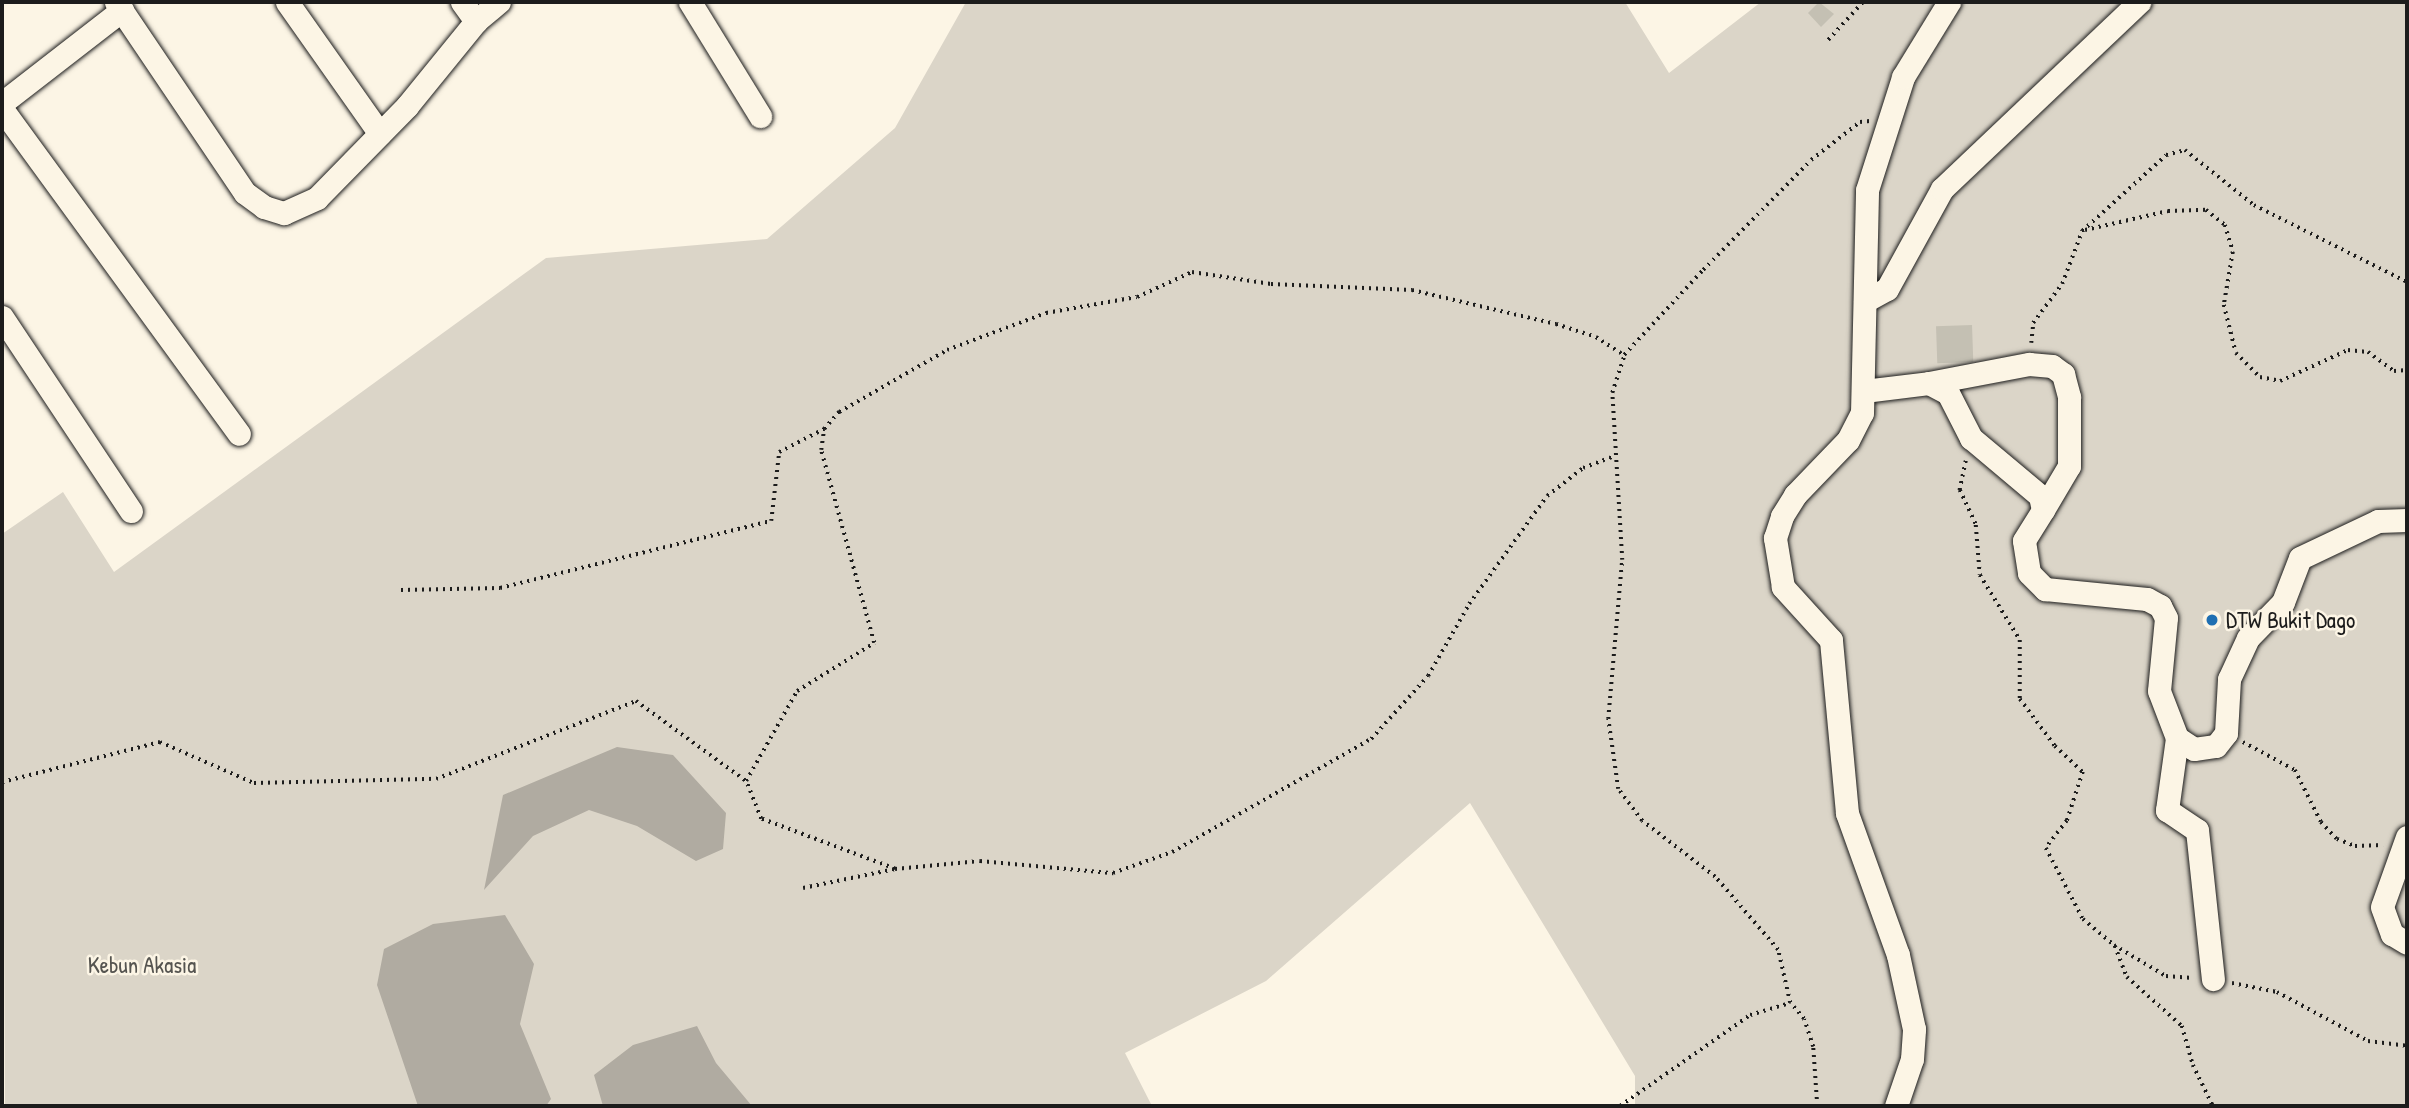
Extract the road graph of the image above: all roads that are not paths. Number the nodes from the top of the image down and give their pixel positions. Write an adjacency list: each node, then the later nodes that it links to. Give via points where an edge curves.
1 (288, 2): 12 (street)
2 (462, 2): 8 (street)
3 (499, 2): 8 (street)
4 (690, 2): 11 (street)
5 (1949, 2): 13 (street, via 1903,77 1886,119 1867,190)
6 (2139, 2): 13 (street, via 1942,189 1887,289)
7 (119, 6): 9 (street); 12 (street, via 245,193 264,207 284,213 317,198)
8 (476, 21): 12 (street)
9 (2, 103)
10 (2, 109): 17 (street)
11 (760, 116)
12 (380, 134)
13 (1865, 300): 16 (street)
14 (2, 317): 19 (street)
15 (1929, 383): 16 (street); 18 (street, via 1948,393 1970,438 2040,496); 18 (street, via 2029,364 2052,366 2063,374 2069,397 2069,466)
16 (1864, 391): 25 (street, via 1857,427 1782,516 1775,538 1776,564 1783,587 1831,640 1847,813 1886,912 1913,1029 1912,1059)
17 (239, 434)
18 (2043, 510): 21 (street, via 2024,541 2029,573 2045,589 2147,599 2160,606 2166,618 2159,691)
19 (131, 511)
20 (2407, 520): 21 (street, via 2378,521 2300,558 2283,603 2248,638 2229,679 2226,733 2216,746 2194,748)
21 (2177, 738): 24 (street, via 2167,810 2197,830)
22 (2404, 840): 23 (street, via 2382,907 2392,934)
23 (2407, 943)
24 (2213, 978)
25 (1896, 1106)

